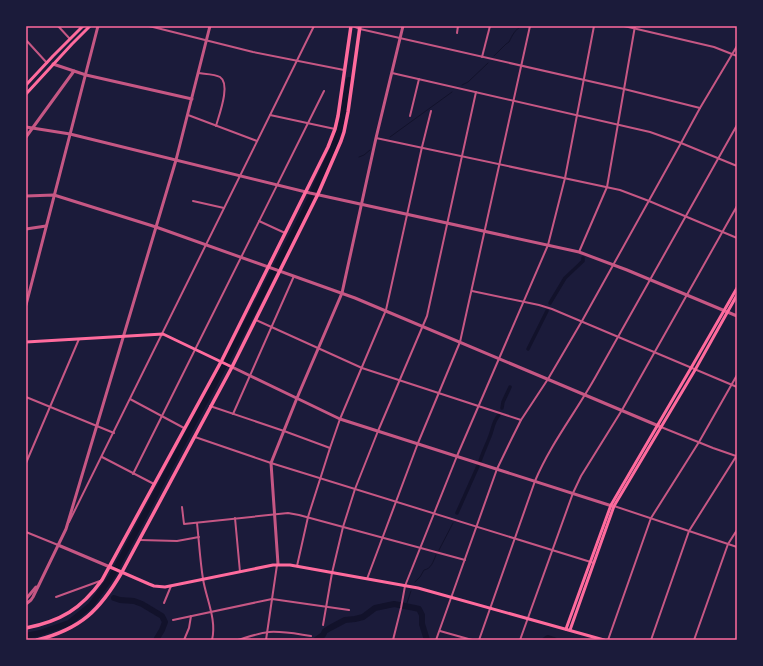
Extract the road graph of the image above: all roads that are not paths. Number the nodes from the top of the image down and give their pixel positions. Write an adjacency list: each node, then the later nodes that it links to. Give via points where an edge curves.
1 (58, 26): 19 (street)
2 (83, 26): 19 (main road)
3 (90, 26): 28 (main road)
4 (98, 26): 34 (street)
5 (149, 26): 21 (street)
6 (210, 26): 21 (street)
7 (314, 26): 26 (street)
8 (352, 26): 16 (street); 30 (main road)
9 (403, 26): 18 (street)
10 (458, 26): 17 (street)
11 (490, 26): 25 (street)
12 (530, 26): 29 (street)
13 (594, 26): 36 (street)
14 (624, 26): 15 (street)
15 (635, 27): 23 (street); 38 (street)
16 (360, 28): 18 (street); 73 (main road, via 344,132)
17 (457, 33)
18 (400, 38): 25 (street); 33 (street)
19 (70, 39): 27 (main road)
20 (26, 40): 27 (street)
21 (207, 40): 26 (street); 32 (street)
22 (737, 46): 23 (street)
23 (733, 54): 24 (street); 44 (street)
24 (737, 56)
25 (482, 57): 29 (street)
26 (297, 61): 30 (street); 47 (street)
27 (47, 63): 37 (main road)
28 (53, 64): 31 (street); 41 (main road)
29 (522, 65): 36 (street); 43 (street)
30 (344, 70): 56 (main road)
31 (74, 71): 34 (street); 55 (street)
32 (198, 73): 42 (street); 53 (street, via 216,76 224,81 226,88)
33 (392, 73): 35 (street); 59 (street)
34 (86, 75): 42 (street); 57 (street)
35 (418, 79): 40 (street); 49 (street)
36 (584, 79): 38 (street); 48 (street)
37 (26, 86)
38 (624, 89): 44 (street); 51 (street)
39 (324, 91): 50 (street)
40 (476, 92): 43 (street); 63 (street)
41 (26, 94)
42 (192, 99): 46 (street)
43 (514, 101): 48 (street); 66 (street)
44 (700, 108): 61 (street)
45 (432, 111): 62 (street)
46 (188, 115): 53 (street); 65 (street)
47 (270, 115): 50 (street); 60 (street)
48 (577, 115): 51 (street); 69 (street)
49 (410, 116)
50 (308, 123): 56 (street); 70 (street)
51 (618, 125): 61 (street, via 650,132); 71 (street)
52 (737, 125): 64 (street)
53 (216, 126): 60 (street)
54 (26, 127): 55 (street)
55 (32, 128): 57 (street); 58 (street)
56 (335, 129): 72 (main road)
57 (70, 134): 65 (street); 74 (street)
58 (26, 137)
59 (376, 138): 62 (street); 78 (street)
60 (257, 141): 68 (street)
61 (681, 143): 64 (street); 77 (street)
62 (422, 147): 63 (street); 81 (street)
63 (462, 156): 66 (street); 84 (street)
64 (718, 158): 67 (street); 82 (street)
65 (176, 160): 68 (street); 86 (street)
66 (500, 164): 69 (street); 88 (street)
67 (737, 166)
68 (240, 176): 70 (street); 80 (street)
69 (565, 178): 71 (street); 93 (street)
70 (277, 184): 72 (street); 83 (street)
71 (607, 187): 77 (street); 94 (street)
72 (308, 192): 73 (street); 90 (main road)
73 (316, 194): 78 (street); 98 (main road)
74 (54, 195): 75 (street); 85 (street); 86 (street)
75 (26, 196)
76 (193, 201): 80 (street)
77 (649, 201): 82 (street); 96 (street)
78 (362, 204): 81 (street); 103 (street)
79 (737, 206): 89 (street)
80 (224, 208): 92 (street)
81 (408, 214): 84 (street); 108 (street)
82 (685, 216): 89 (street); 100 (street)
83 (259, 221): 90 (street); 95 (street)
84 (448, 223): 88 (street); 113 (street, via 430,306)
85 (46, 226): 87 (street); 107 (street)
86 (156, 227): 92 (street); 116 (street)
87 (26, 228)
88 (485, 231): 93 (street); 102 (street)
89 (722, 232): 91 (street); 104 (street)
90 (285, 233): 97 (main road)
91 (737, 238)
92 (206, 245): 95 (street); 115 (street)
93 (548, 245): 94 (street); 106 (street)
94 (579, 252): 96 (street)
95 (241, 257): 97 (street); 122 (street)
96 (614, 264): 100 (street); 112 (street)
97 (270, 268): 98 (street); 125 (main road)
98 (278, 271): 99 (street); 111 (main road)
99 (294, 276): 103 (street); 114 (street)
100 (650, 280): 104 (street); 117 (street)
101 (737, 288): 109 (main road)
102 (472, 291): 106 (street); 120 (street)
103 (342, 293): 108 (street); 121 (street)
104 (687, 295): 109 (street); 123 (street)
105 (737, 295): 109 (main road)
106 (523, 302): 112 (street, via 552,309); 124 (street)
107 (26, 304)
108 (386, 310): 113 (street); 127 (street)
109 (726, 311): 110 (street); 128 (main road)
110 (737, 316)
111 (255, 319): 114 (street); 126 (main road)
112 (582, 321): 117 (street); 131 (street)
113 (423, 326): 120 (street); 132 (street)
114 (272, 327): 121 (street); 130 (street)
115 (163, 334): 116 (main road); 122 (main road); 139 (street)
116 (124, 336): 118 (main road); 148 (street)
117 (618, 337): 123 (street); 136 (street)
118 (79, 338): 119 (main road); 142 (street)
119 (26, 342)
120 (460, 342): 124 (street); 135 (street)
121 (318, 348): 127 (street); 138 (street)
122 (195, 349): 125 (main road); 145 (street)
123 (655, 352): 128 (street); 143 (street)
124 (499, 358): 131 (street); 141 (street)
125 (222, 362): 126 (main road); 150 (main road)
126 (231, 366): 130 (street); 140 (main road)
127 (362, 368): 132 (street); 146 (street)
128 (693, 369): 133 (street); 149 (main road)
129 (737, 375): 133 (street)
130 (250, 376): 138 (street); 144 (street)
131 (548, 379): 136 (street); 147 (street)
132 (400, 380): 135 (street); 152 (street)
133 (732, 385): 134 (street); 155 (street)
134 (737, 387)
135 (439, 393): 141 (street); 156 (street)
136 (586, 395): 143 (street); 166 (street, via 549,452)
137 (26, 397): 142 (street)
138 (297, 398): 146 (street); 151 (street)
139 (130, 399): 145 (street); 153 (street)
140 (210, 406): 144 (street); 154 (main road)
141 (479, 406): 147 (street); 158 (street)
142 (50, 407): 148 (street); 162 (street)
143 (622, 410): 149 (street); 169 (street)
144 (234, 414): 151 (street)
145 (162, 416): 150 (street); 164 (street)
146 (340, 419): 152 (street); 157 (street)
147 (522, 420): 163 (street)
148 (97, 426): 153 (street); 181 (street)
149 (660, 426): 155 (street); 171 (main road)
150 (185, 429): 167 (main road)
151 (284, 431): 157 (street); 161 (street)
152 (378, 431): 156 (street); 168 (street)
153 (114, 433): 160 (street)
154 (194, 436): 161 (street); 188 (main road)
155 (698, 442): 159 (street); 177 (street)
156 (418, 443): 158 (street); 170 (street)
157 (330, 448): 165 (street)
158 (457, 456): 163 (street); 173 (street)
159 (737, 456): 183 (street)
160 (102, 457): 164 (street); 181 (street)
161 (271, 463): 165 (street); 174 (street)
162 (26, 464)
163 (497, 469): 166 (street); 179 (street)
164 (133, 474): 167 (street)
165 (320, 478): 168 (street); 175 (street)
166 (535, 481): 169 (street); 187 (street)
167 (155, 485): 198 (main road)
168 (355, 489): 170 (street); 180 (street)
169 (573, 493): 171 (street); 193 (street)
170 (396, 502): 173 (street); 186 (street)
171 (613, 506): 177 (street); 195 (main road)
172 (182, 507): 178 (street, via 184,524)
173 (434, 513): 179 (street); 192 (street)
174 (274, 514): 175 (street, via 288,513); 176 (street); 196 (street)
175 (308, 517): 180 (street); 197 (street)
176 (236, 518): 178 (street); 200 (street)
177 (651, 518): 183 (street); 239 (street)
178 (197, 523): 185 (street)
179 (477, 526): 187 (street); 194 (street)
180 (343, 527): 186 (street); 201 (street)
181 (66, 529): 190 (street)
182 (737, 530): 189 (street)
183 (689, 531): 189 (street); 240 (street)
184 (26, 532): 190 (street)
185 (199, 537): 188 (street, via 177,541); 202 (street)
186 (382, 538): 192 (street); 203 (street)
187 (514, 538): 193 (street); 215 (street)
188 (139, 540): 199 (main road)
189 (728, 544): 191 (street); 241 (street)
190 (58, 545): 198 (street); 205 (street)
191 (737, 547)
192 (420, 548): 194 (street); 207 (street)
193 (552, 550): 195 (street); 219 (street)
194 (465, 560): 210 (street)
195 (592, 562): 223 (main road)
196 (278, 564): 197 (main road); 200 (main road); 209 (street)
197 (297, 566): 201 (main road)
198 (111, 567): 199 (main road); 204 (main road)
199 (120, 571): 206 (main road, via 154,586); 228 (main road, via 104,600 89,616 61,633)
200 (240, 572): 202 (main road)
201 (332, 573): 203 (main road); 214 (street)
202 (203, 579): 206 (main road); 217 (street)
203 (367, 579): 207 (main road)
204 (102, 580): 208 (street); 222 (main road, via 88,598 71,612 47,623)
205 (38, 584): 211 (street); 213 (street, via 31,600)
206 (171, 586): 212 (street)
207 (405, 586): 210 (main road); 233 (street)
208 (56, 597)
209 (272, 598): 214 (street); 217 (street); 225 (street)
210 (452, 598): 215 (main road); 224 (street)
211 (26, 599)
212 (164, 603)
213 (26, 604)
214 (326, 607): 216 (street); 221 (street)
215 (490, 608): 219 (main road); 236 (street)
216 (349, 610)
217 (211, 612): 218 (street); 230 (street, via 214,628)
218 (191, 616): 220 (street); 229 (street)
219 (528, 619): 223 (main road); 237 (street)
220 (173, 620)
221 (322, 625)
222 (26, 628)
223 (568, 630): 238 (main road)
224 (440, 631): 234 (street); 235 (street)
225 (267, 632): 226 (street); 231 (street); 232 (street)
226 (311, 636)
227 (737, 637): 242 (street)
228 (37, 640)
229 (184, 640)
230 (212, 640)
231 (238, 640)
232 (266, 640)
233 (394, 640)
234 (436, 640)
235 (472, 640)
236 (479, 640)
237 (520, 640)
238 (604, 640)
239 (608, 640)
240 (650, 640)
241 (694, 640)
242 (736, 640)

